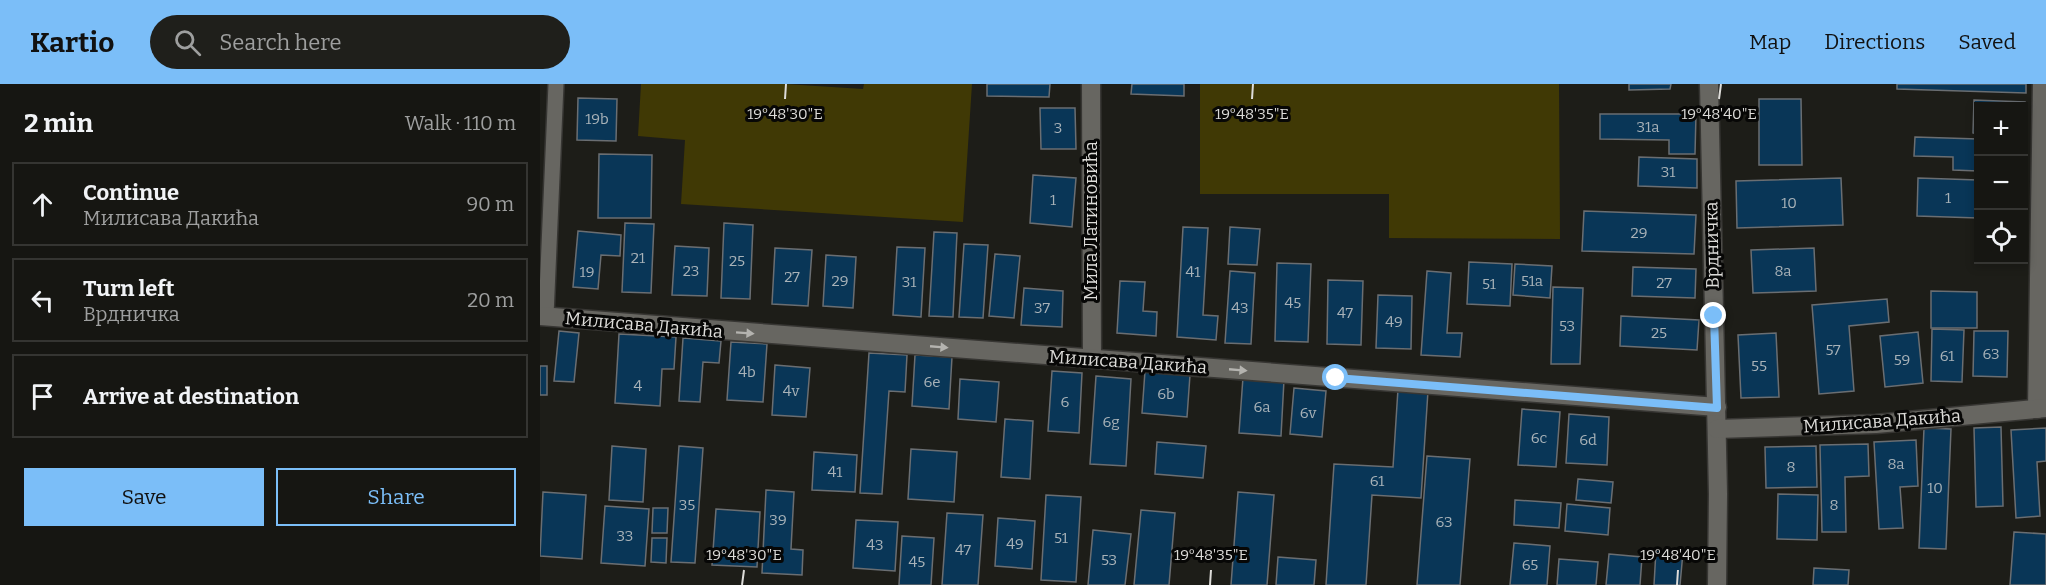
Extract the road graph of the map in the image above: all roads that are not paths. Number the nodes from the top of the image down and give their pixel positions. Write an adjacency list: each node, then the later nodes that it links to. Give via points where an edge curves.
1 (555, 84): 5 (lane)
2 (1091, 84): 6 (street, Мила Латиновића)
3 (1709, 84): 7 (street, Врдничка)
4 (2042, 84): 8 (street)
5 (543, 316): 6 (street, Милисава Дакића, one-way to 6)
6 (1092, 359): 7 (street, Милисава Дакића, one-way to 7)
7 (1717, 408): 9 (street, Врдничка)
8 (2041, 408): 9 (street, Милисава Дакића, via 1876,424)
9 (1718, 429): 10 (street, Врдничка)
10 (1717, 585)

